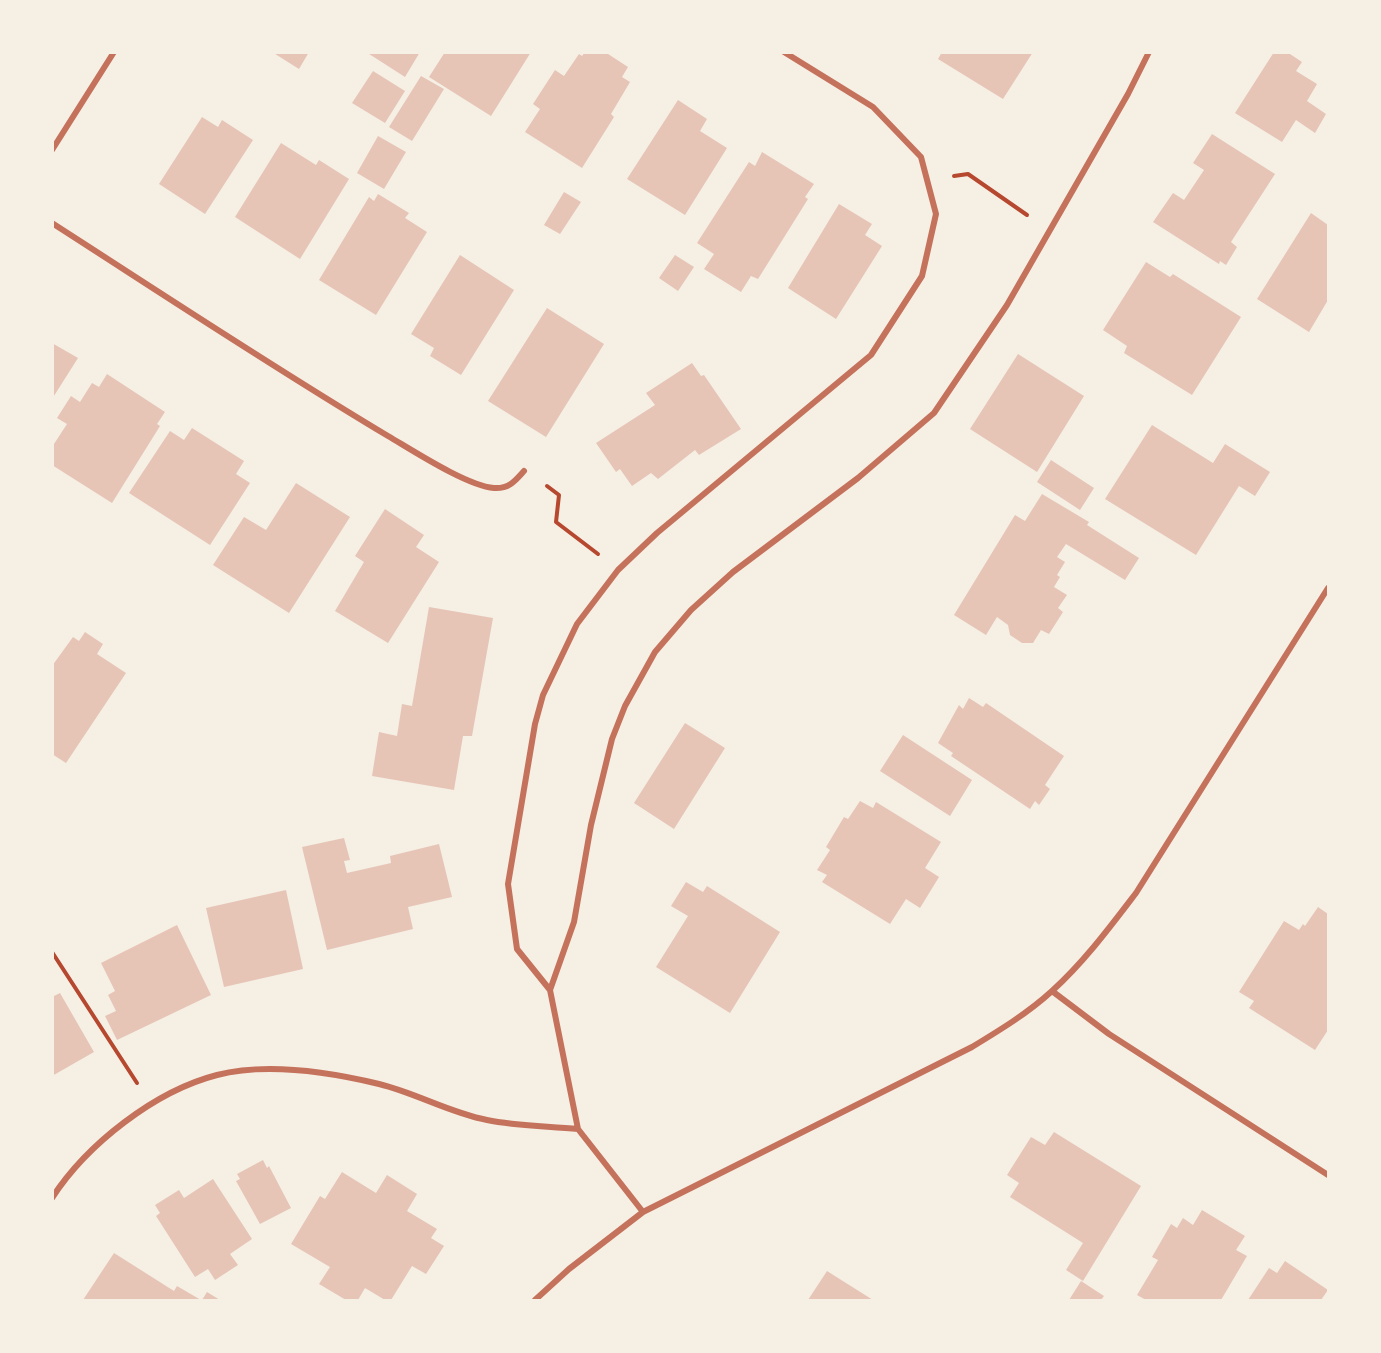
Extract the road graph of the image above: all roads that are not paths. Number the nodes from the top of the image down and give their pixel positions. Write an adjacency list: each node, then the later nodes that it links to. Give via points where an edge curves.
1 (114, 52): 4 (street)
2 (784, 52): 8 (street, via 873,107 921,157 936,214 922,276 871,355 657,533 618,570 577,624 543,695 535,724 508,884 517,949)
3 (1149, 52): 8 (street, via 1007,305 934,413 858,478 733,572 691,610 655,652 612,739 591,825 574,922)
4 (52, 150)
5 (52, 223): 6 (street, via 415,452 494,488 512,485)
6 (524, 471)
7 (1329, 588): 9 (street, via 1136,893 1100,940)
8 (550, 990): 10 (street)
9 (1052, 991): 11 (street, via 1109,1034); 13 (street, via 972,1047)
10 (578, 1129): 12 (street, via 486,1120 379,1084 295,1070 252,1070 217,1075 151,1105 91,1151); 13 (street)
11 (1329, 1174)
12 (52, 1198)
13 (643, 1212): 14 (street)
14 (535, 1300)

